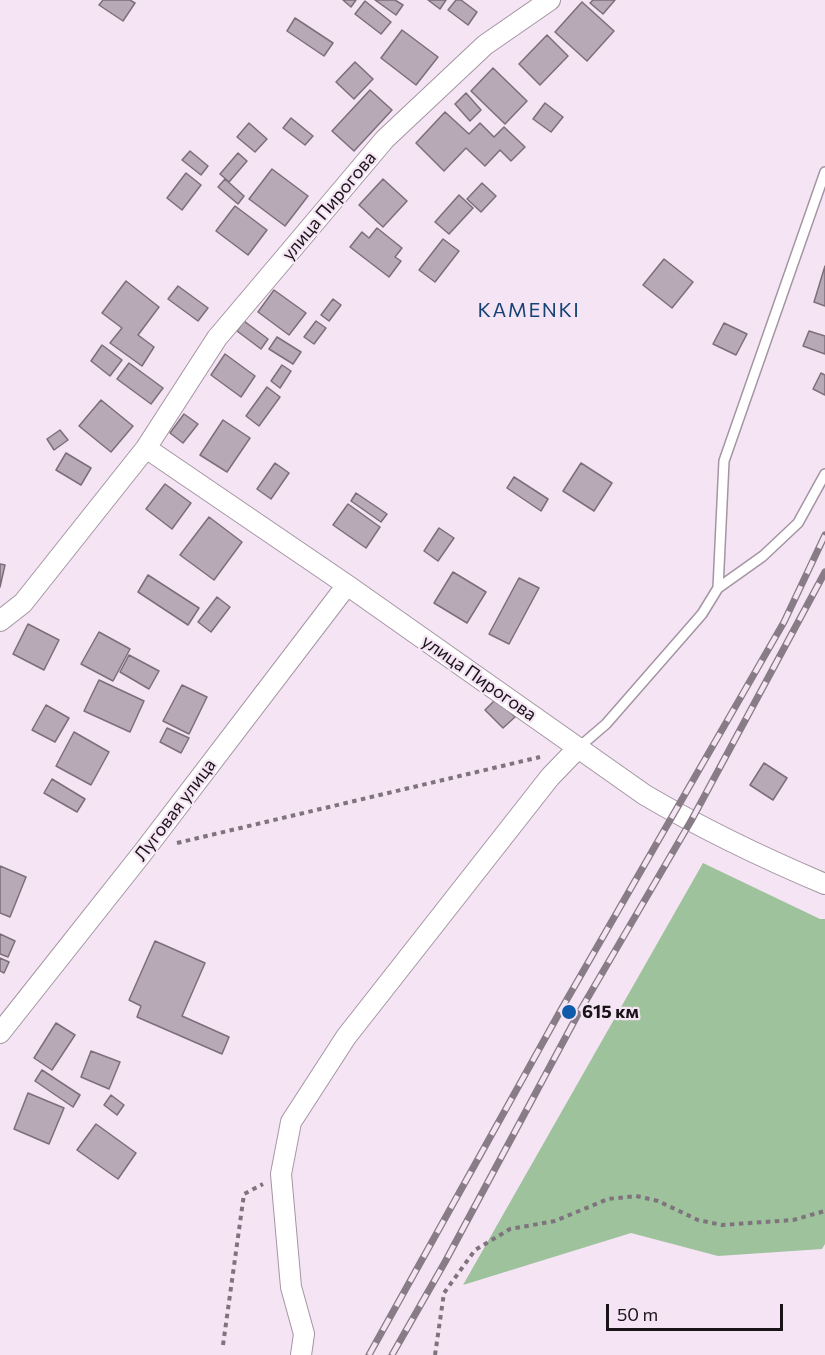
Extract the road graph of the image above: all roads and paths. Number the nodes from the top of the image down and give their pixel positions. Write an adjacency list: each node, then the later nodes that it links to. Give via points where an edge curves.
1 (550, 0): 3 (street, улица Пирогова, via 485,45 385,139 217,338)
2 (825, 172): 6 (lane, via 724,461)
3 (146, 448): 5 (street, улица Пирогова); 7 (street, улица Пирогова, via 23,603)
4 (825, 474): 6 (lane, via 798,523 763,556)
5 (347, 585): 8 (street, улица Пирогова); 10 (street, Луговая улица)
6 (718, 588): 8 (lane, via 702,614 606,724)
7 (0, 621)
8 (578, 748): 11 (street, улица Пирогова, via 690,822); 13 (street, via 550,777 346,1037 291,1122)
9 (544, 756): 10 (path)
10 (144, 851): 12 (street, Луговая улица)
11 (825, 884)
12 (0, 1033)
13 (281, 1174): 15 (path, via 244,1194); 16 (street, via 291,1287 304,1334)
14 (825, 1211): 17 (path, via 794,1220 722,1225 636,1196 608,1199 555,1221 510,1229 476,1250 444,1293)
15 (223, 1345)
16 (302, 1355)
17 (435, 1355)

